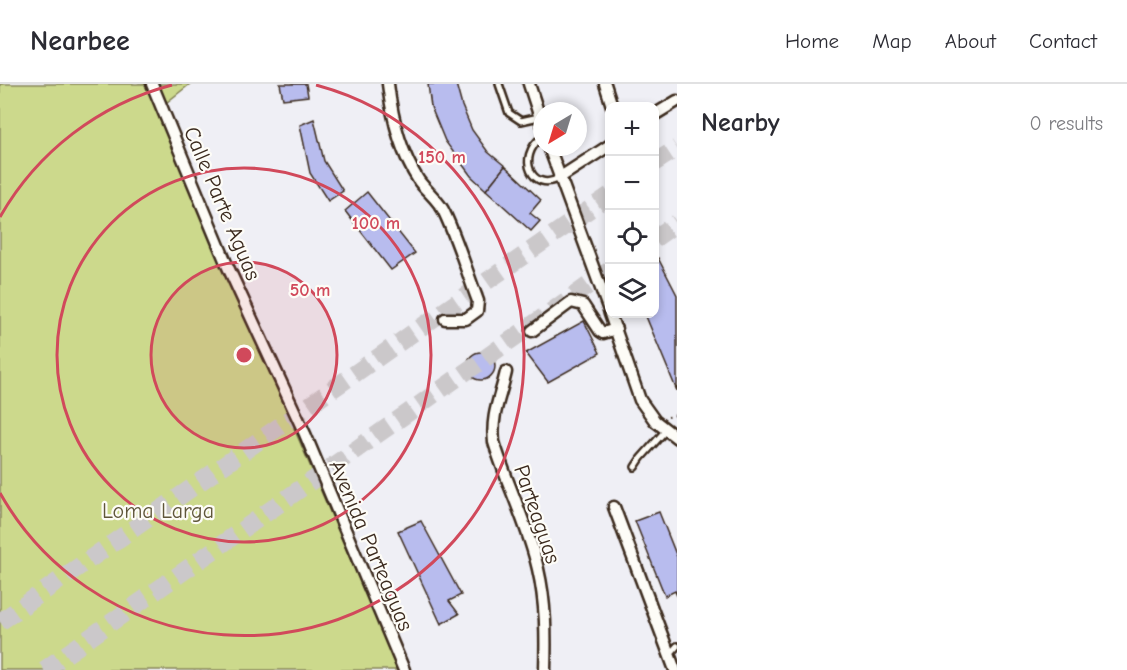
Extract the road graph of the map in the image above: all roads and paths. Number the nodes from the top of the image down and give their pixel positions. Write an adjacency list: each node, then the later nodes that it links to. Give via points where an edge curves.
1 (152, 84): 22 (street, Calle Parte Aguas, via 227,265)
2 (388, 84): 17 (street, via 396,128 409,165 444,211 478,301 477,311 466,319)
3 (499, 84): 10 (lane, via 512,116 521,121)
4 (529, 84): 7 (street)
5 (605, 84): 8 (street)
6 (677, 100): 9 (street)
7 (535, 102)
8 (611, 102)
9 (659, 113)
10 (533, 120)
11 (533, 145): 14 (lane, via 527,162 530,172 545,182)
12 (605, 148): 14 (street)
13 (552, 156): 14 (street)
14 (559, 178): 15 (street)
15 (605, 300)
16 (612, 318): 18 (street)
17 (445, 319)
18 (616, 330): 19 (street, via 603,333 583,305 571,302); 21 (street, via 640,400)
19 (532, 331)
20 (506, 372): 29 (street, Parteaguas, via 492,430 538,567 545,608)
21 (666, 430): 23 (street); 24 (lane)
22 (305, 434): 28 (street, Avenida Parteaguas)
23 (677, 438)
24 (636, 467)
25 (614, 507): 27 (street)
26 (677, 646): 27 (lane)
27 (669, 655): 30 (street)
28 (404, 670)
29 (544, 670)
30 (675, 670)

